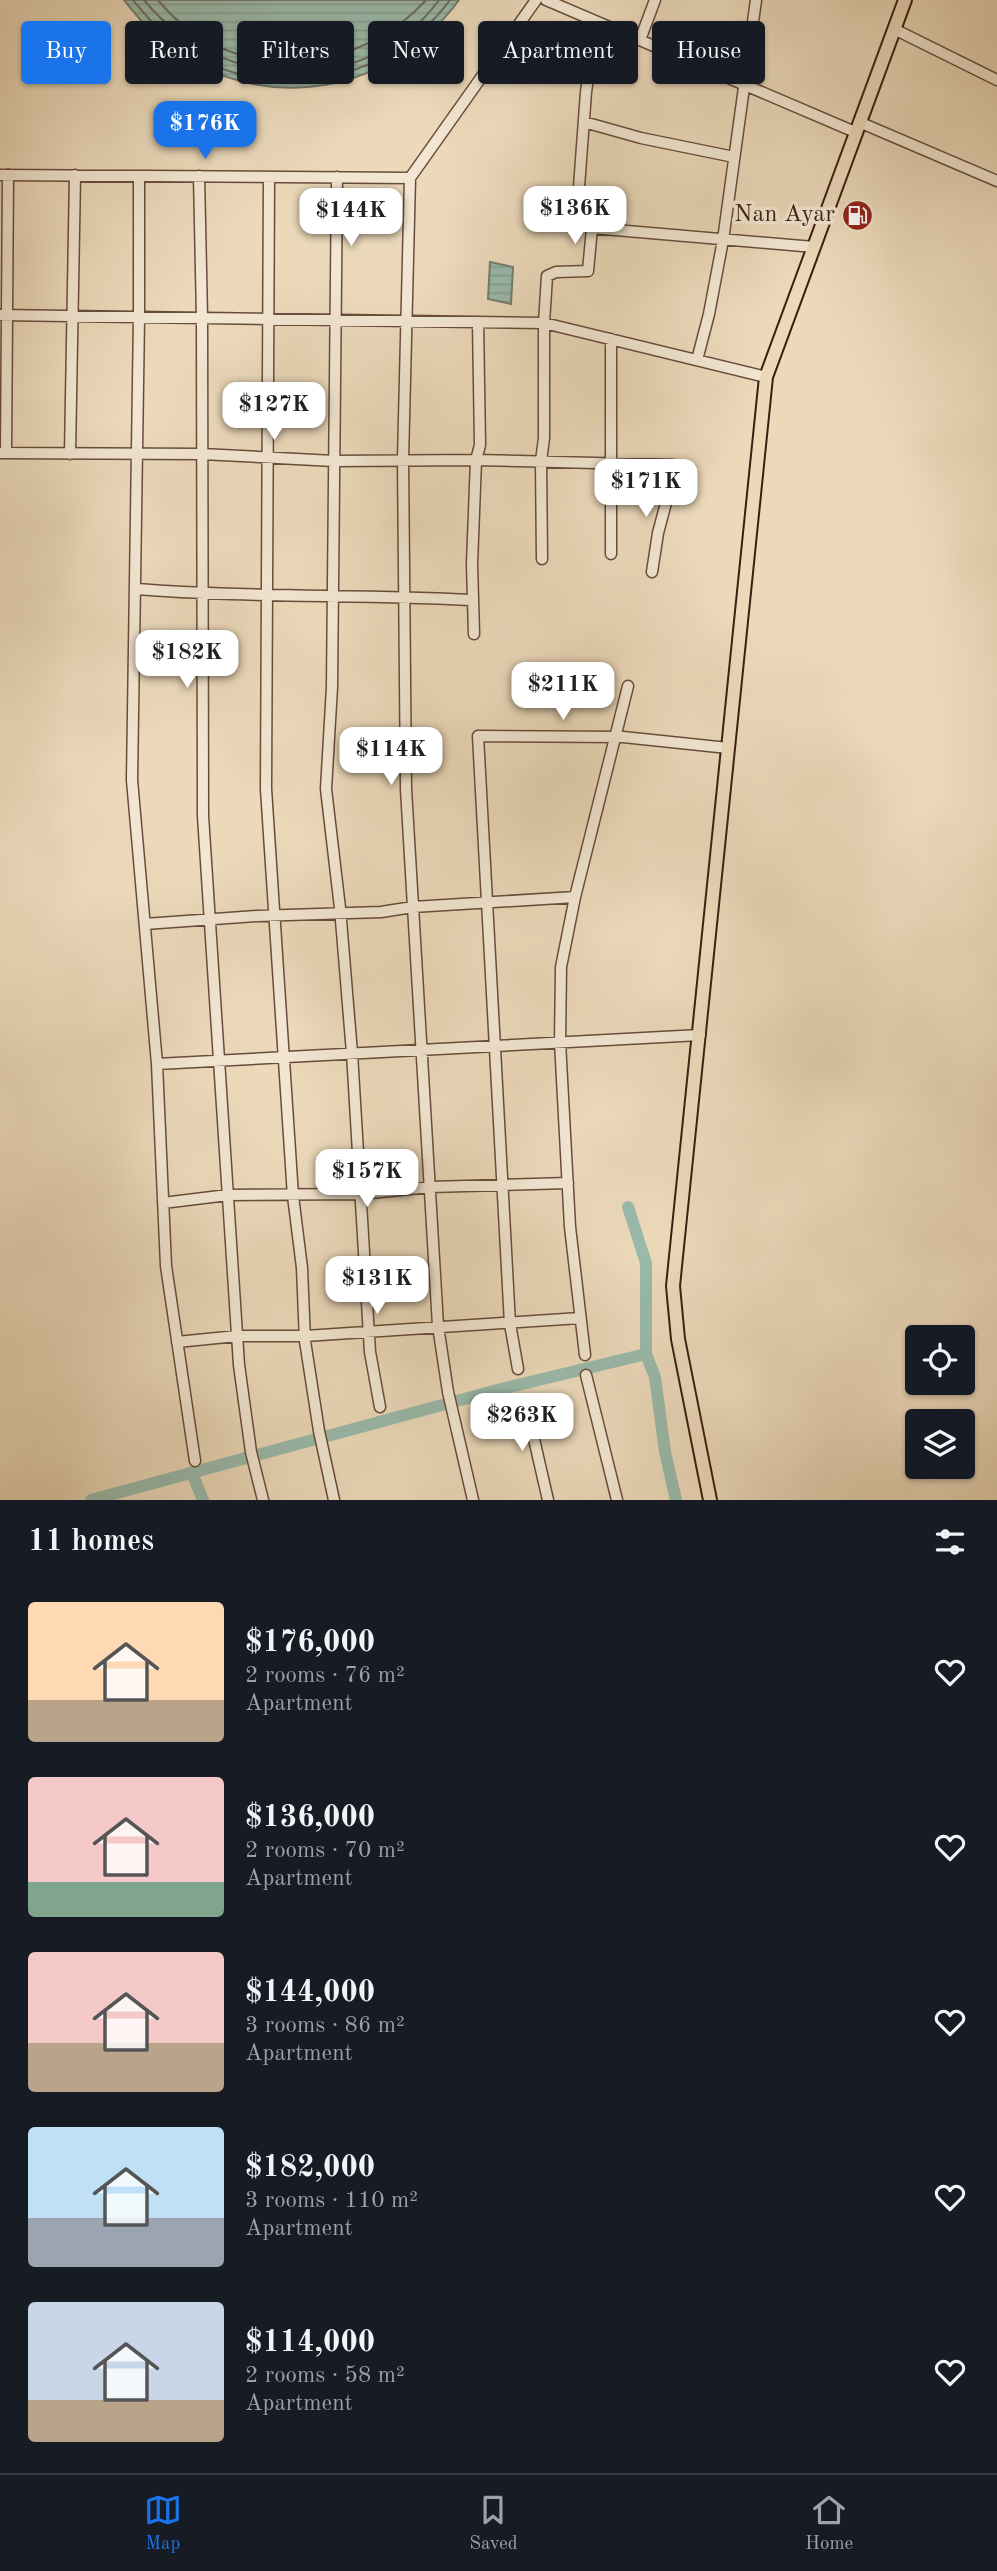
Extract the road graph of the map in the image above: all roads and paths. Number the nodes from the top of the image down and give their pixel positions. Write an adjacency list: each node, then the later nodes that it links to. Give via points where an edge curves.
1 (536, 0): 21 (street)
2 (546, 0): 6 (street)
3 (655, 0): 8 (street)
4 (756, 0): 11 (street)
5 (905, 0): 7 (main road)
6 (594, 21)
7 (894, 29): 9 (street); 13 (main road)
8 (640, 40): 11 (street)
9 (996, 76)
10 (589, 84): 12 (street)
11 (745, 85): 13 (street); 14 (street)
12 (584, 122): 14 (street); 23 (street)
13 (857, 127): 22 (street); 25 (main road)
14 (734, 157): 24 (street)
15 (4, 175): 16 (street); 26 (street)
16 (75, 175): 17 (street); 27 (street)
17 (139, 176): 18 (street); 28 (street)
18 (199, 176): 19 (street); 29 (street)
19 (269, 177): 20 (street); 30 (street)
20 (337, 177): 21 (street); 31 (street)
21 (410, 178): 32 (street)
22 (997, 181)
23 (579, 187)
24 (723, 240): 25 (street); 34 (street, via 593,228 588,271 547,276); 36 (street)
25 (814, 247): 37 (main road)
26 (4, 315): 27 (street); 38 (street)
27 (74, 316): 28 (street); 39 (street)
28 (139, 317): 29 (street); 40 (street)
29 (202, 318): 30 (street); 41 (street)
30 (268, 319): 31 (street); 42 (street)
31 (334, 319): 32 (street); 45 (street)
32 (405, 321): 33 (street); 43 (street)
33 (478, 322): 34 (street); 44 (street, via 480,445)
34 (544, 323): 35 (street); 46 (street)
35 (611, 339): 36 (street); 47 (street)
36 (697, 360): 37 (street)
37 (766, 377): 60 (main road)
38 (3, 453): 39 (street)
39 (70, 454): 40 (street)
40 (137, 454): 41 (street); 51 (street)
41 (202, 454): 42 (street); 52 (street)
42 (268, 457): 45 (street); 53 (street)
43 (403, 459): 44 (street); 45 (street); 55 (street)
44 (476, 460): 46 (street); 56 (street)
45 (334, 461): 54 (street)
46 (541, 461): 47 (street); 49 (street)
47 (609, 462): 48 (street); 50 (street, via 674,466)
48 (611, 554)
49 (542, 558)
50 (652, 572)
51 (135, 589): 52 (street); 67 (street, via 132,780)
52 (202, 594): 53 (street); 66 (street, via 203,816)
53 (267, 595): 54 (street); 65 (street, via 266,789)
54 (332, 595): 55 (street); 64 (street, via 326,789)
55 (405, 596): 56 (street); 63 (street, via 406,789)
56 (472, 600): 57 (street)
57 (474, 634)
58 (628, 686): 59 (street)
59 (615, 738): 60 (street); 61 (street); 62 (street, via 478,736)
60 (728, 748): 68 (main road)
61 (575, 897): 62 (street); 69 (street, via 561,967)
62 (485, 904): 63 (street); 70 (street)
63 (413, 907): 64 (street); 71 (street)
64 (341, 913): 65 (street); 72 (street)
65 (275, 915): 66 (street); 73 (street)
66 (210, 919): 67 (street); 74 (street)
67 (145, 924): 75 (street)
68 (700, 1035): 69 (street); 101 (main road, via 673,1286 678,1339)
69 (560, 1042): 70 (street); 76 (street)
70 (494, 1045): 71 (street); 77 (street)
71 (422, 1049): 72 (street); 78 (street)
72 (352, 1053): 73 (street); 79 (street)
73 (285, 1056): 74 (street); 81 (street)
74 (219, 1061): 75 (street); 80 (street)
75 (157, 1064): 82 (street)
76 (568, 1183): 77 (street); 83 (street)
77 (503, 1185): 78 (street); 84 (street)
78 (430, 1187): 79 (street); 85 (street)
79 (360, 1194): 81 (street); 86 (street)
80 (228, 1195): 81 (street); 82 (street); 87 (street)
81 (293, 1196): 88 (street)
82 (163, 1203): 89 (street)
83 (580, 1318): 84 (street); 90 (street)
84 (510, 1324): 85 (street); 91 (street)
85 (438, 1326): 86 (street); 98 (street)
86 (369, 1332): 88 (street); 94 (street)
87 (237, 1336): 88 (street); 89 (street); 96 (street, via 251,1452)
88 (305, 1336): 97 (street)
89 (177, 1342): 95 (street)
90 (585, 1355)
91 (518, 1369)
92 (586, 1375): 100 (street)
93 (526, 1400): 99 (street)
94 (380, 1407)
95 (195, 1461)
96 (263, 1500)
97 (334, 1500)
98 (473, 1500)
99 (548, 1500)
100 (617, 1500)
101 (710, 1500)

